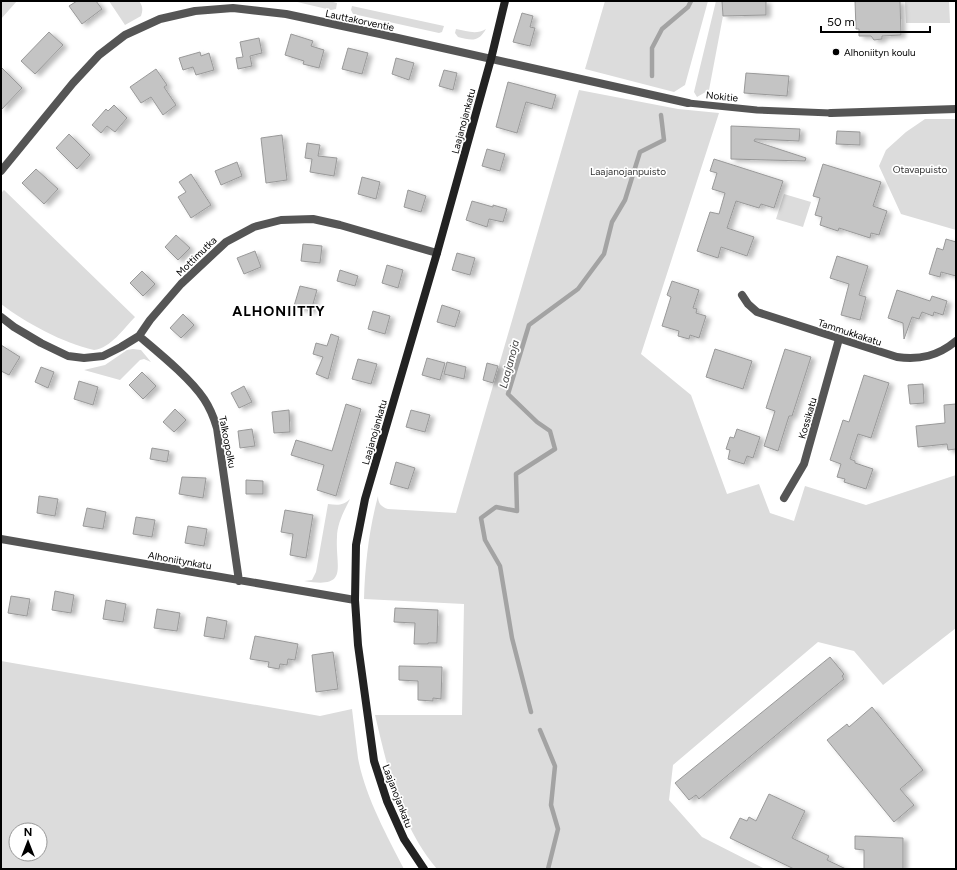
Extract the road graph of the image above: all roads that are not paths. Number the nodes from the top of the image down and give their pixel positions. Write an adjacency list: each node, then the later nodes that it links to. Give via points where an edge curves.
1 (505, 1): 2 (street, Laajanojankatu)
2 (491, 59): 3 (street, Nokitie); 6 (street, Lauttakorventie, via 286,14 233,8 196,11 167,17 125,36 100,55 73,83); 7 (street, Laajanojankatu)
3 (688, 103): 5 (lane, Nokitie, via 757,110)
4 (956, 109): 5 (street, Nokitie)
5 (831, 113)
6 (1, 171)
7 (437, 253): 10 (street, Mottimutka, via 313,219 281,220 254,227 226,242 181,284); 16 (street, Laajanojankatu, via 362,515 356,545)
8 (742, 295): 11 (street, Tammukkakatu, via 757,312)
9 (1, 317): 10 (street, Mottimutka, via 68,356 103,356)
10 (139, 336): 15 (street, Talkoopolku, via 192,384 212,412 217,428)
11 (840, 339): 12 (street, Tammukkakatu, via 908,358 936,355); 13 (street, Kossikatu, via 804,464)
12 (956, 341)
13 (784, 498)
14 (1, 539): 15 (street, Alhoniitynkatu)
15 (239, 581): 16 (street, Alhoniitynkatu)
16 (355, 600): 17 (street, Laajanojankatu, via 360,660 374,761 387,801 404,839)
17 (424, 869)

